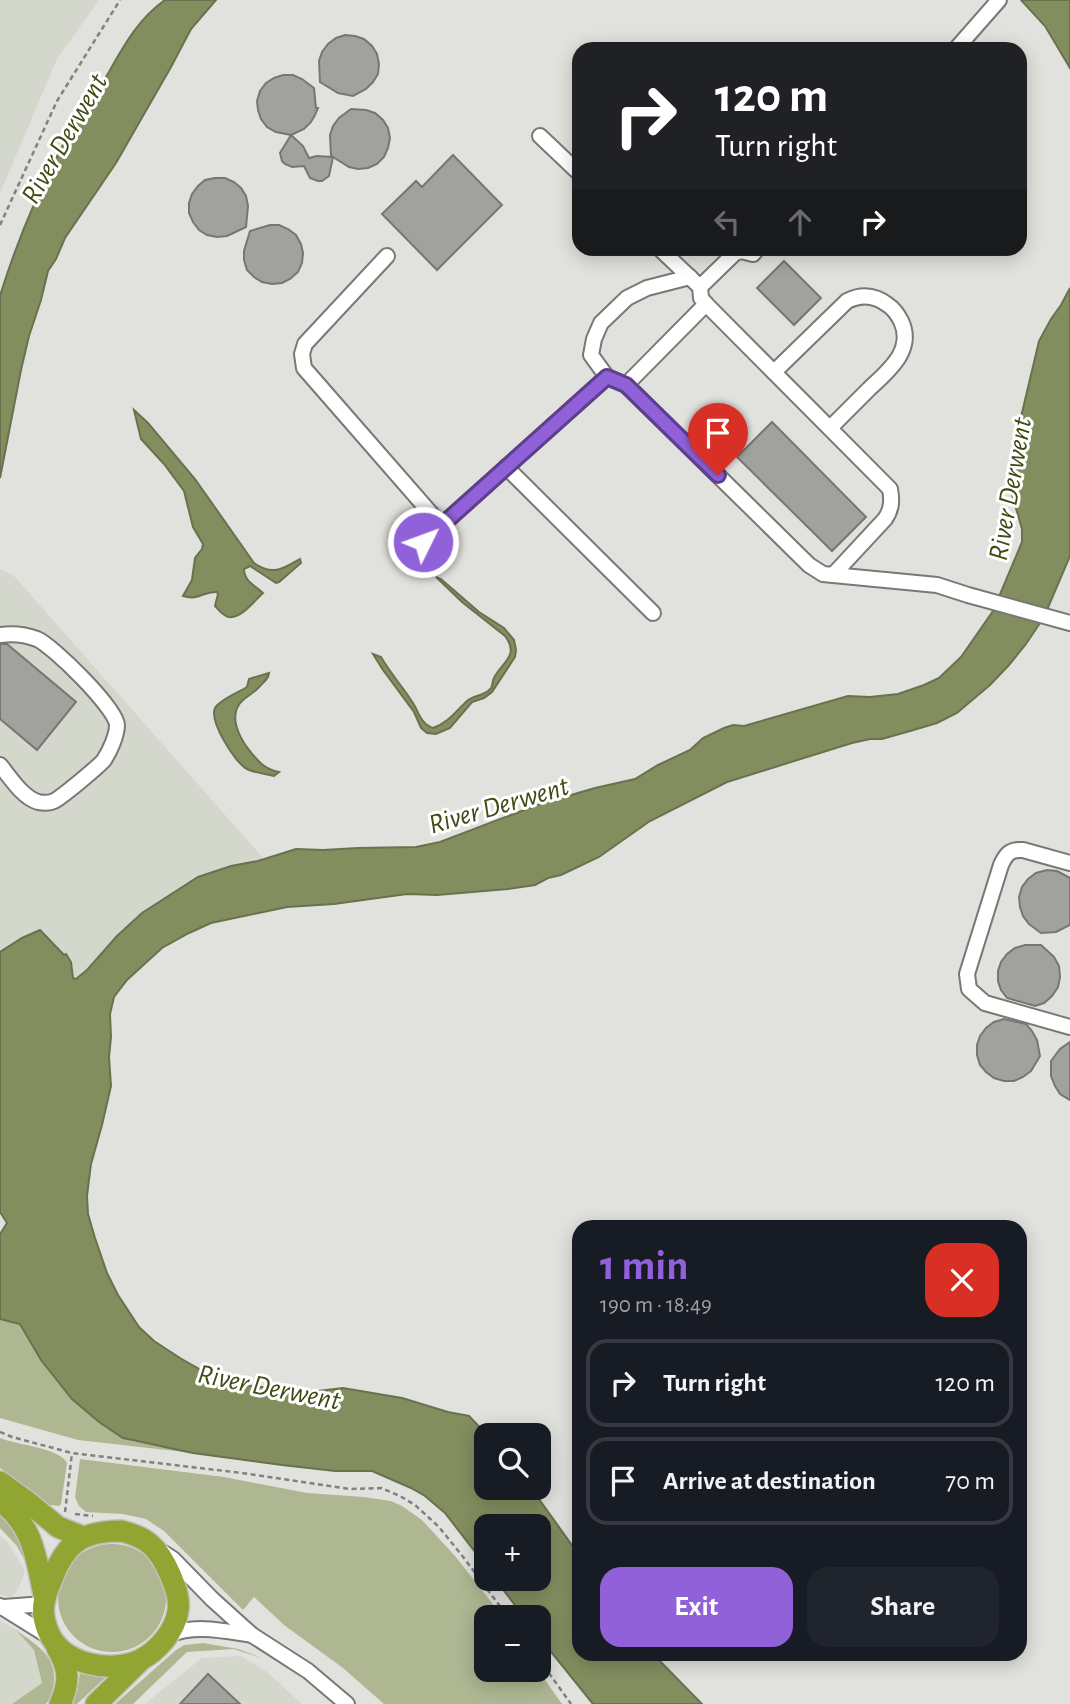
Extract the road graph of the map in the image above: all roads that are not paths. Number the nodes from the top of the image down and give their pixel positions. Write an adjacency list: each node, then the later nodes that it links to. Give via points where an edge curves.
1 (999, 0): 2 (street)
2 (962, 42)
3 (540, 136): 4 (street)
4 (572, 166)
5 (387, 256): 15 (street, via 305,344 304,368)
6 (667, 256): 8 (street)
7 (730, 256): 8 (street)
8 (695, 282): 9 (street); 11 (street, via 647,288 611,312 601,323 591,355)
9 (706, 304): 10 (street); 12 (street)
10 (774, 372): 13 (street); 13 (street, via 847,301 867,296 889,305 904,328 902,351 890,369)
11 (607, 377): 12 (street); 14 (street)
12 (626, 385): 17 (street, via 809,565)
13 (830, 428): 17 (street, via 884,481 892,500 885,519)
14 (506, 467): 15 (street); 18 (street)
15 (441, 525): 16 (street)
16 (423, 542)
17 (832, 575): 19 (street, via 937,585)
18 (653, 613)
19 (1068, 622)
20 (0, 635): 21 (street, via 13,633 40,640 104,702 117,727 103,760 52,802 30,798)
21 (0, 765)
22 (1070, 863): 23 (street, via 1023,850 1008,853 967,974 969,989 985,1003)
23 (1070, 1027)
24 (0, 1482): 26 (highway, via 58,1527)
25 (0, 1501): 28 (highway, via 30,1536)
26 (83, 1537): 27 (highway, via 121,1531); 28 (highway, via 63,1556)
27 (155, 1548): 30 (highway, via 178,1598); 31 (street, via 173,1559)
28 (44, 1601): 29 (street); 32 (highway, via 45,1621)
29 (1, 1606): 32 (street)
30 (169, 1635): 31 (street, via 200,1629); 33 (highway)
31 (252, 1635): 36 (street)
32 (54, 1643): 33 (highway, via 75,1660 98,1665); 34 (highway, via 67,1669)
33 (141, 1659): 35 (highway)
34 (60, 1704)
35 (96, 1704)
36 (347, 1704)

